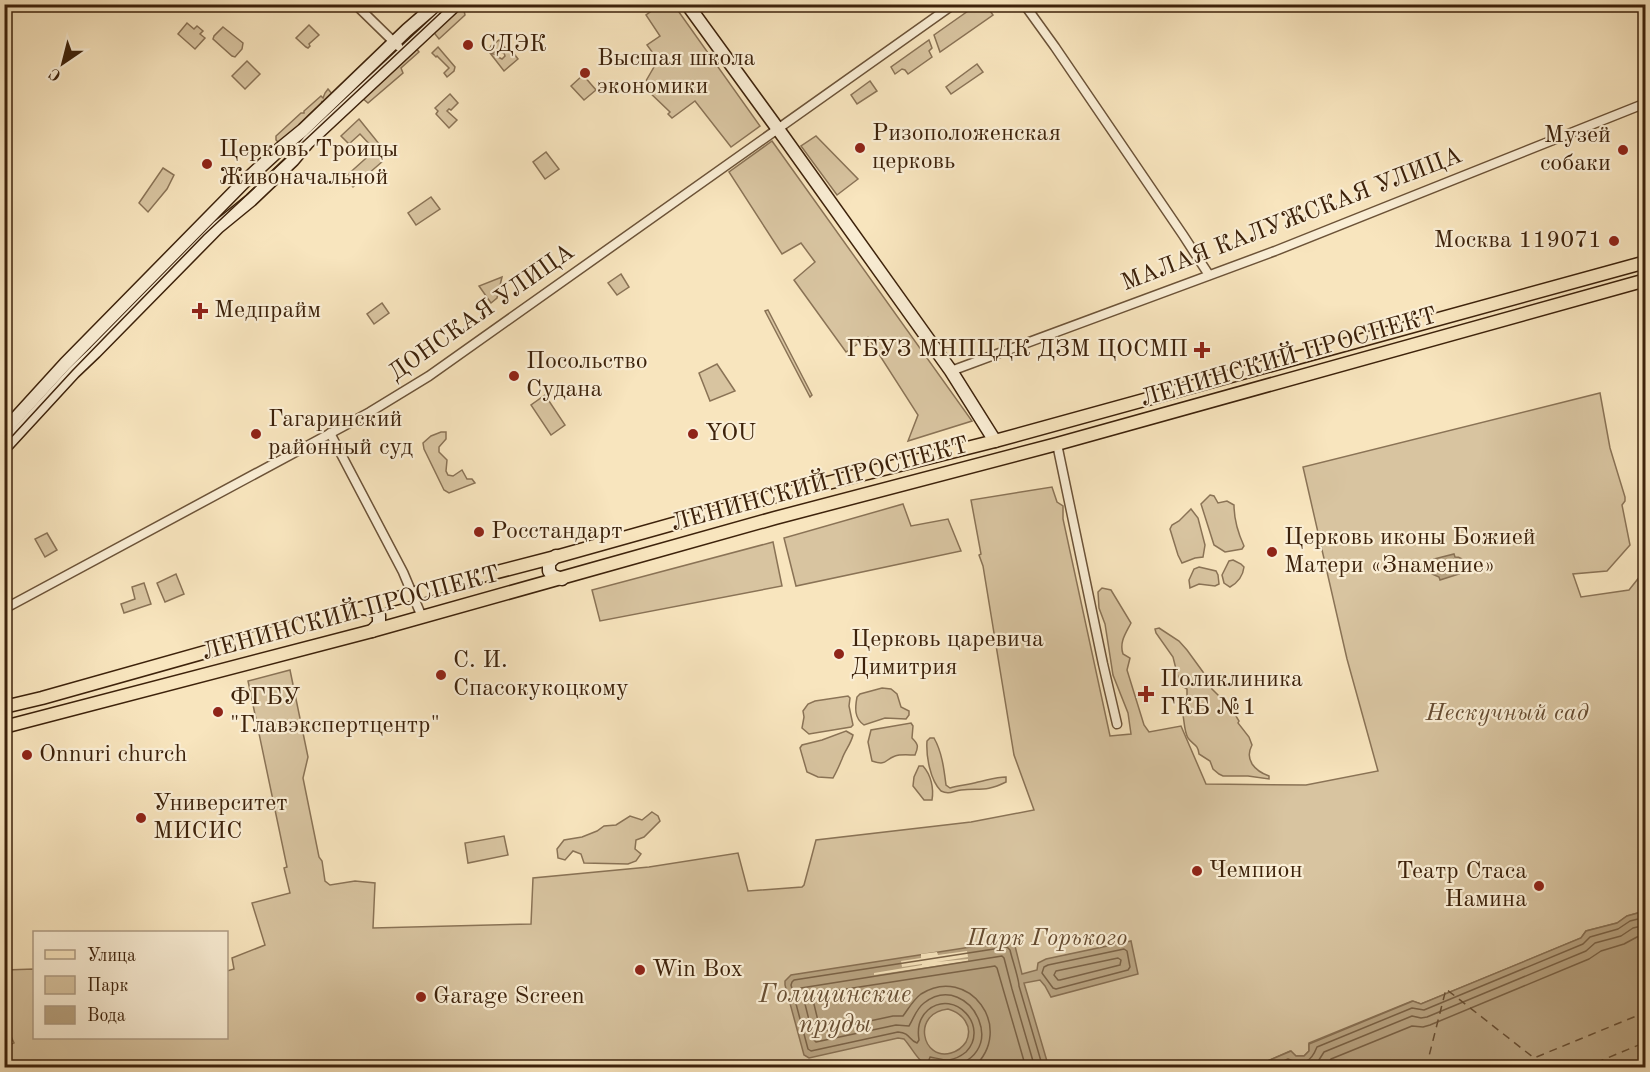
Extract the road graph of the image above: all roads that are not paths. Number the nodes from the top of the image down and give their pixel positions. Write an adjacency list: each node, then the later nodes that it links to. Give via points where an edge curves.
1 (355, 4): 8 (street)
2 (437, 4): 7 (main road)
3 (456, 4): 10 (main road)
4 (687, 4): 12 (main road)
5 (954, 4): 12 (street, ДОНСКАЯ УЛИЦА)
6 (1024, 4): 14 (street)
7 (407, 30): 8 (street, via 395,36); 9 (main road)
8 (385, 33): 9 (street)
9 (395, 43): 10 (street); 17 (main road, via 243,183)
10 (405, 53): 21 (main road, via 218,227)
11 (1646, 103): 14 (street, МАЛАЯ КАЛУЖСКАЯ УЛИЦА)
12 (778, 129): 16 (main road); 18 (street, ДОНСКАЯ УЛИЦА, via 429,376)
13 (1646, 262): 19 (main road, ЛЕНИНСКИЙ ПРОСПЕКТ)
14 (1209, 275): 16 (street, МАЛАЯ КАЛУЖСКАЯ УЛИЦА)
15 (1646, 280): 20 (main road, ЛЕНИНСКИЙ ПРОСПЕКТ)
16 (951, 371): 19 (main road)
17 (4, 431)
18 (330, 433): 24 (street); 26 (street, ДОНСКАЯ УЛИЦА)
19 (995, 441): 22 (main road, ЛЕНИНСКИЙ ПРОСПЕКТ, via 805,487)
20 (1057, 444): 23 (main road, ЛЕНИНСКИЙ ПРОСПЕКТ); 30 (street)
21 (4, 448)
22 (556, 556): 23 (main road, via 549,563 549,571); 24 (main road, ЛЕНИНСКИЙ ПРОСПЕКТ)
23 (562, 579): 27 (main road, ЛЕНИНСКИЙ ПРОСПЕКТ)
24 (412, 594): 25 (main road, ЛЕНИНСКИЙ ПРОСПЕКТ); 27 (street)
25 (364, 608): 28 (main road, via 379,615 379,624); 29 (main road, ЛЕНИНСКИЙ ПРОСПЕКТ)
26 (4, 609)
27 (422, 617): 28 (main road, ЛЕНИНСКИЙ ПРОСПЕКТ)
28 (372, 631): 31 (main road, ЛЕНИНСКИЙ ПРОСПЕКТ)
29 (4, 707)
30 (1117, 724)
31 (4, 726)

